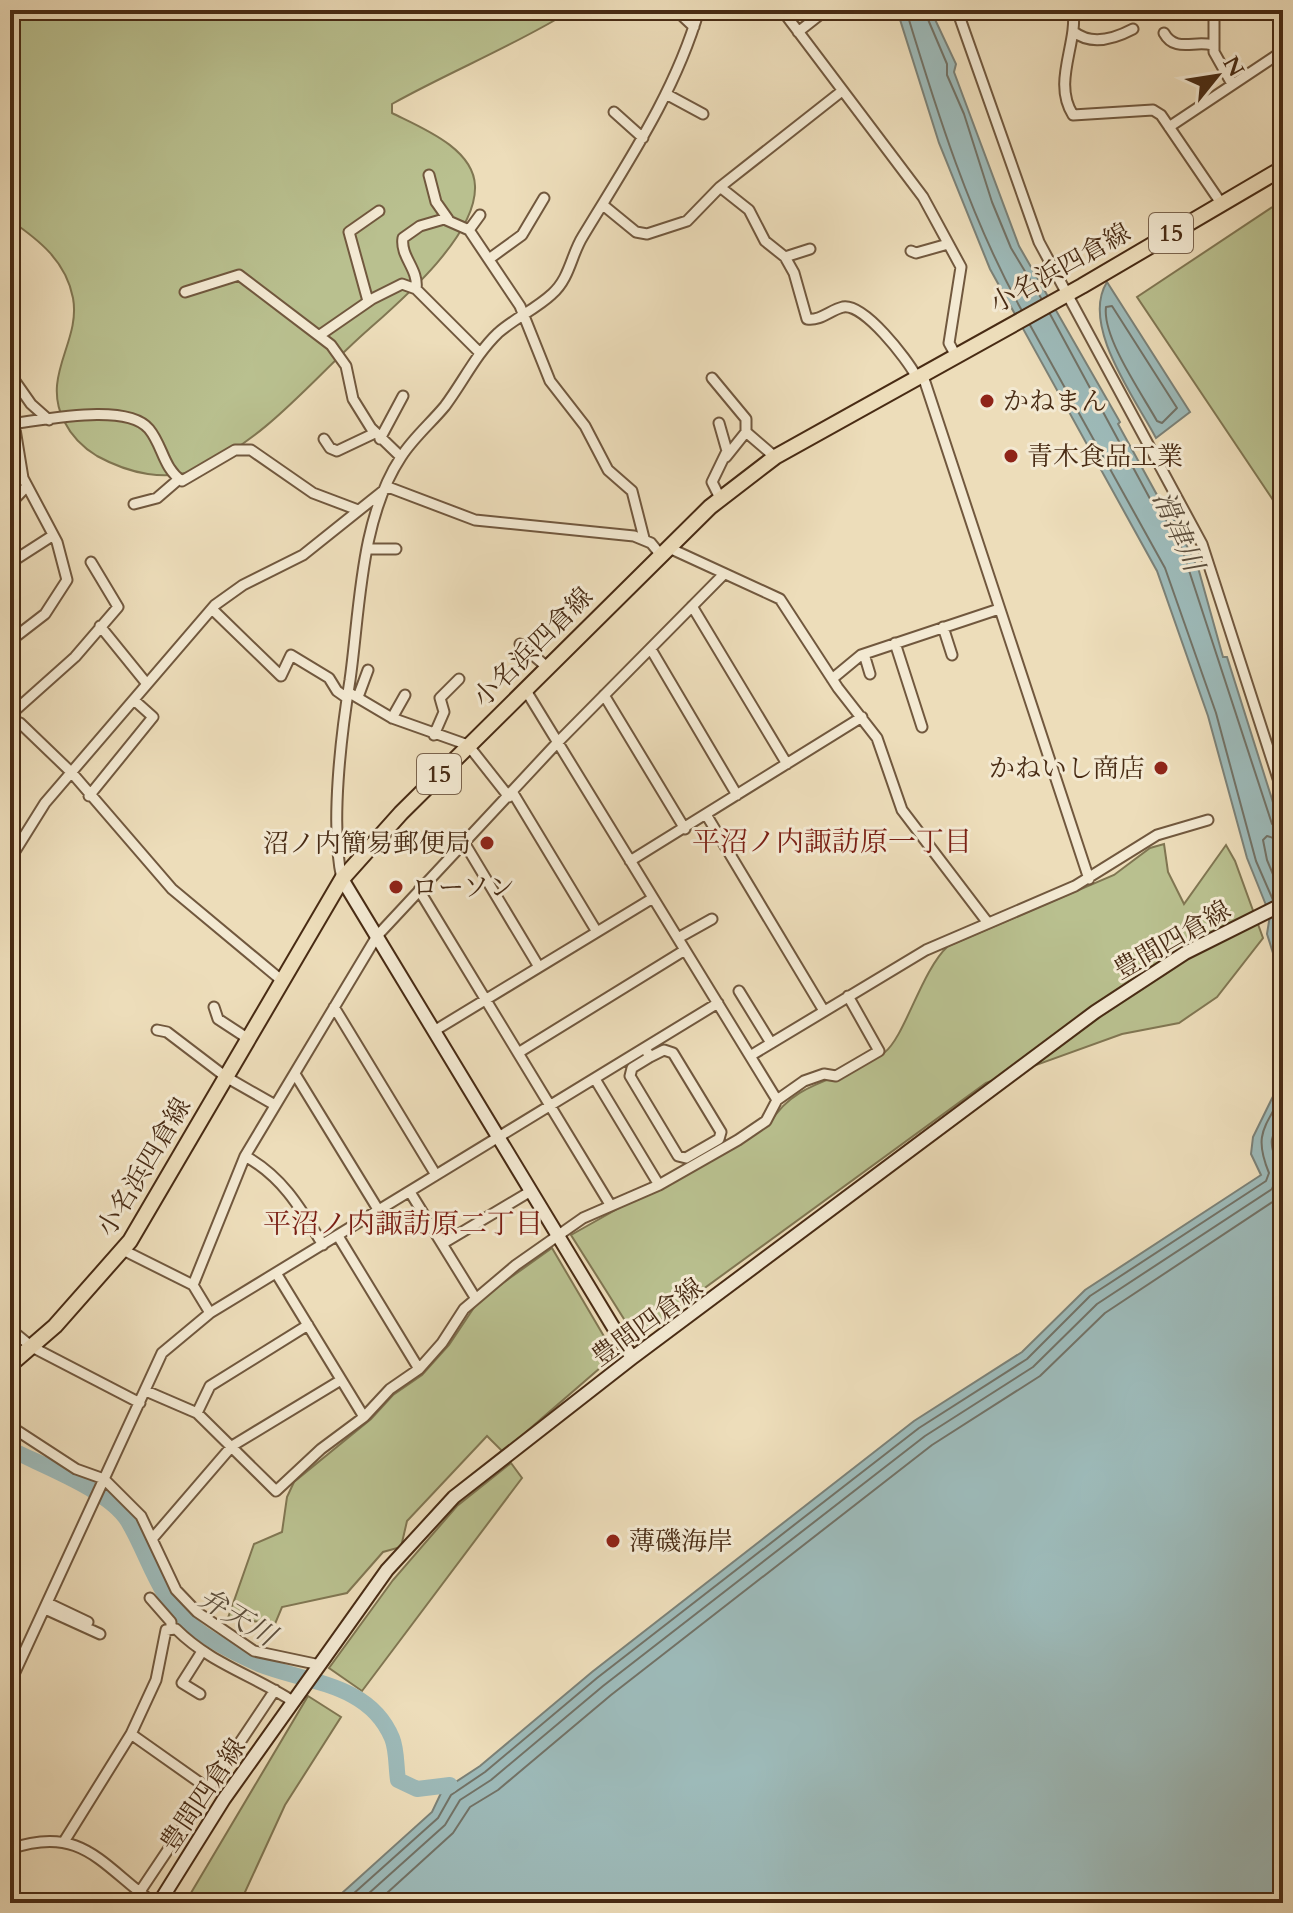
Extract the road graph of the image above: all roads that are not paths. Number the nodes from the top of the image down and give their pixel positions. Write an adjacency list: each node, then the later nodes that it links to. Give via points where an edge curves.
1 (676, 10): 9 (street)
2 (699, 10): 9 (street)
3 (782, 10): 11 (street)
4 (826, 10): 11 (street)
5 (957, 10): 40 (street, via 1017,185)
6 (1073, 10): 12 (street)
7 (1228, 10): 8 (street)
8 (1214, 14): 14 (street)
9 (694, 27): 18 (street)
10 (1133, 29): 12 (street, via 1110,40)
11 (798, 32): 17 (street)
12 (1074, 32): 21 (street, via 1064,83 1073,115 1153,110)
13 (1164, 33): 14 (street, via 1179,45)
14 (1212, 45): 16 (street)
15 (1283, 51): 16 (street)
16 (1232, 84): 21 (street)
17 (842, 91): 25 (street); 33 (street, via 923,197)
18 (666, 94): 20 (street); 22 (street)
19 (614, 112): 22 (street)
20 (703, 114)
21 (1169, 127): 27 (street)
22 (643, 138): 28 (street)
23 (1283, 168): 27 (main road, 小名浜四倉線 / 15)
24 (429, 175): 31 (street, via 436,202)
25 (720, 187): 28 (street, via 692,218 653,233 636,232); 36 (street, via 757,219 765,241)
26 (544, 198): 37 (street, via 522,235)
27 (1221, 203): 40 (main road, 小名浜四倉線 / 15)
28 (603, 205): 42 (street, via 553,294)
29 (379, 211): 41 (street, via 349,232)
30 (480, 215): 32 (street)
31 (448, 219): 32 (street); 38 (street, via 420,226 403,238 402,247 418,277)
32 (469, 230): 37 (street)
33 (948, 244): 35 (street); 45 (street, via 962,277 949,343)
34 (810, 249): 36 (street)
35 (911, 251)
36 (785, 257): 47 (street, via 807,319 854,308)
37 (489, 259): 42 (street)
38 (416, 289): 41 (street, via 402,284); 44 (street)
39 (185, 292): 43 (street, via 239,275)
40 (1063, 296): 45 (main road, 小名浜四倉線 / 15); 105 (street, via 1202,544)
41 (368, 301): 43 (street)
42 (523, 314): 44 (street); 67 (street, via 550,381 585,426 608,470 632,491)
43 (320, 335): 54 (street, via 343,361 353,399)
44 (479, 352): 56 (street, via 444,407)
45 (955, 354): 47 (main road, 小名浜四倉線 / 15)
46 (10, 374): 50 (street)
47 (919, 374): 58 (main road, 小名浜四倉線 / 15); 76 (street)
48 (712, 378): 53 (street, via 746,419)
49 (403, 396): 54 (street)
50 (49, 420): 51 (street); 59 (street, via 118,414 139,419)
51 (12, 423): 60 (street)
52 (719, 423): 57 (street)
53 (746, 432): 57 (street); 58 (street)
54 (378, 436): 55 (street, via 337,451); 56 (street)
55 (324, 439)
56 (401, 457): 61 (street)
57 (726, 457): 62 (street, via 712,482)
58 (775, 457): 62 (main road, 小名浜四倉線 / 15)
59 (179, 479): 64 (street, via 157,498); 65 (street, via 235,450 251,450 313,493)
60 (27, 486): 63 (street); 66 (street)
61 (388, 487): 65 (street); 67 (street, via 475,520); 68 (street)
62 (720, 498): 70 (main road, 小名浜四倉線 / 15)
63 (10, 504)
64 (134, 504)
65 (358, 510): 75 (street, via 303,555 243,585)
66 (52, 536): 72 (street); 79 (street, via 66,587 45,614)
67 (644, 538): 70 (street)
68 (369, 549): 69 (street); 94 (street)
69 (396, 549)
70 (664, 550): 73 (street); 85 (main road, 小名浜四倉線 / 15)
71 (91, 562): 77 (street, via 118,607)
72 (10, 563)
73 (724, 574): 74 (street); 89 (street, via 780,599)
74 (692, 606): 82 (street); 103 (street)
75 (212, 609): 90 (street); 94 (street, via 281,676 291,655)
76 (999, 609): 78 (street); 116 (street)
77 (100, 626): 90 (street); 96 (street, via 75,657)
78 (943, 627): 80 (street); 84 (street)
79 (10, 641)
80 (895, 643): 83 (street); 99 (street)
81 (520, 644): 85 (street)
82 (652, 651): 93 (street); 107 (street)
83 (864, 654): 87 (street); 89 (street)
84 (952, 655)
85 (547, 667): 91 (main road, 小名浜四倉線 / 15)
86 (368, 670): 94 (street)
87 (870, 674)
88 (459, 679): 100 (street, via 440,698 444,712)
89 (832, 679): 97 (street)
90 (147, 684): 95 (street)
91 (525, 689): 101 (street); 102 (main road, 小名浜四倉線 / 15)
92 (405, 695): 98 (street)
93 (604, 695): 101 (street); 111 (street)
94 (351, 696): 98 (street); 115 (street, via 337,855)
95 (134, 700): 104 (street); 108 (street, via 153,717)
96 (10, 717): 104 (street)
97 (862, 717): 103 (street); 121 (street, via 877,738 902,810)
98 (392, 718): 100 (street)
99 (922, 727)
100 (434, 735): 102 (street)
101 (557, 743): 106 (street); 114 (street)
102 (468, 745): 106 (street); 115 (main road, 小名浜四倉線 / 15)
103 (787, 764): 107 (street)
104 (72, 773): 108 (street); 113 (street, via 45,803)
105 (1283, 794)
106 (511, 795): 112 (street); 122 (street)
107 (737, 795): 109 (street)
108 (89, 796): 127 (street, via 172,889)
109 (707, 816): 111 (street); 134 (street)
110 (1208, 820): 116 (street, via 1157,835)
111 (685, 829): 114 (street)
112 (465, 844): 117 (street); 126 (street)
113 (10, 859)
114 (630, 861): 118 (street)
115 (342, 879): 123 (main road); 127 (main road, 小名浜四倉線 / 15)
116 (1089, 879): 121 (street)
117 (419, 890): 123 (street); 130 (street)
118 (653, 898): 122 (street); 124 (street)
119 (1283, 904): 168 (main road, 豊間四倉線, via 1174,960 1095,1012)
120 (712, 919): 124 (street)
121 (988, 923): 129 (street, via 926,950)
122 (597, 932): 126 (street)
123 (377, 936): 133 (street); 136 (main road)
124 (678, 938): 125 (street)
125 (685, 950): 131 (street); 139 (street)
126 (539, 967): 130 (street)
127 (280, 979): 137 (main road, 小名浜四倉線 / 15)
128 (739, 991): 138 (street)
129 (848, 996): 134 (street); 145 (street, via 879,1051 836,1076 804,1081)
130 (486, 1000): 136 (street); 139 (street)
131 (718, 1003): 140 (street); 141 (street)
132 (214, 1007): 137 (street, via 218,1019)
133 (334, 1007): 142 (street); 150 (street)
134 (824, 1011): 138 (street)
135 (157, 1030): 143 (street, via 172,1035)
136 (434, 1031): 148 (main road)
137 (247, 1038): 143 (main road, 小名浜四倉線 / 15)
138 (771, 1043): 141 (street)
139 (518, 1053): 147 (street)
140 (648, 1053): 140 (street, via 630,1076 678,1156 686,1158 719,1139 721,1132 673,1053); 144 (street)
141 (750, 1056): 145 (street)
142 (295, 1074): 146 (street); 155 (street)
143 (226, 1077): 146 (street); 160 (main road, 小名浜四倉線 / 15)
144 (595, 1079): 147 (street); 151 (street)
145 (777, 1100): 151 (street, via 766,1121)
146 (275, 1105): 149 (street)
147 (550, 1106): 148 (street); 154 (street)
148 (499, 1138): 150 (street); 152 (main road)
149 (245, 1156): 159 (street, via 271,1170); 162 (street)
150 (436, 1175): 153 (street)
151 (659, 1185): 154 (street)
152 (531, 1191): 157 (main road); 158 (street)
153 (410, 1192): 155 (street); 158 (street)
154 (611, 1206): 157 (street, via 583,1218)
155 (379, 1211): 156 (street)
156 (338, 1236): 159 (street); 170 (street)
157 (559, 1237): 163 (street); 168 (main road)
158 (442, 1244): 163 (street)
159 (323, 1245): 161 (street)
160 (123, 1250): 162 (street); 167 (main road, 小名浜四倉線 / 15)
161 (276, 1273): 164 (street); 165 (street)
162 (193, 1285): 164 (street)
163 (476, 1299): 170 (street)
164 (210, 1313): 172 (street, via 162,1353)
165 (308, 1325): 171 (street); 174 (street, via 210,1386)
166 (10, 1329): 167 (street)
167 (32, 1347): 169 (main road, 小名浜四倉線 / 15); 173 (street)
168 (632, 1358): 185 (main road, 豊間四倉線, via 454,1497 387,1570)
169 (10, 1365)
170 (419, 1369): 175 (street)
171 (341, 1380): 175 (street); 177 (street)
172 (146, 1391): 173 (street); 174 (street)
173 (140, 1403): 178 (street)
174 (197, 1413): 177 (street)
175 (364, 1417): 177 (street, via 276,1491)
176 (10, 1426): 178 (street, via 76,1469)
177 (232, 1446): 179 (street)
178 (104, 1479): 179 (street, via 141,1516); 181 (street)
179 (152, 1539): 185 (street, via 176,1590 218,1629 254,1651)
180 (150, 1598): 182 (street)
181 (46, 1606): 183 (street); 186 (street)
182 (171, 1628): 184 (street); 190 (street, via 166,1630 156,1680)
183 (99, 1630)
184 (201, 1653): 187 (street); 188 (street, via 182,1683)
185 (318, 1670): 189 (main road, 豊間四倉線)
186 (10, 1683)
187 (275, 1690): 189 (street); 191 (street)
188 (200, 1694)
189 (297, 1698): 195 (main road, 豊間四倉線)
190 (131, 1734): 191 (street); 192 (street)
191 (206, 1787): 194 (street)
192 (65, 1840): 193 (street); 194 (street, via 100,1859)
193 (10, 1849)
194 (139, 1893): 195 (street)
195 (156, 1903)

